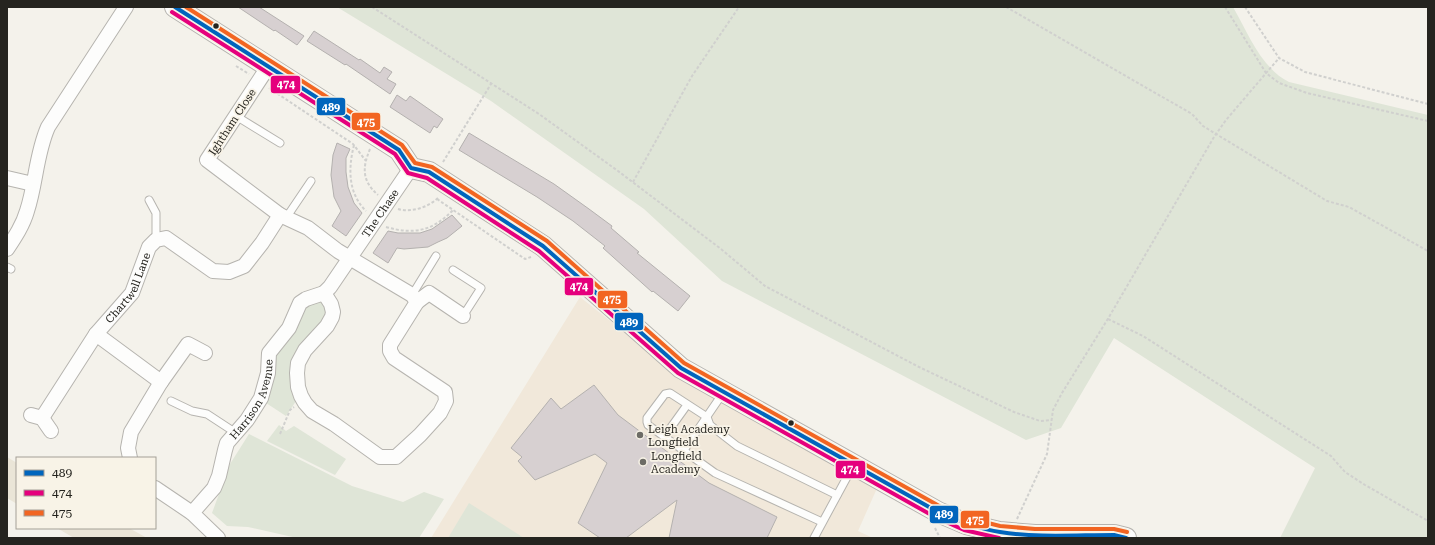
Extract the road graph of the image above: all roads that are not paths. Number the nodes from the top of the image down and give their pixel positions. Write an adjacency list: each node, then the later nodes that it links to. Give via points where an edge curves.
1 (126, 7): 9 (street, via 50,124 41,147)
2 (175, 7): 3 (main road, via 231,44)
3 (263, 74): 4 (street, Ightham Close); 6 (main road, via 399,150)
4 (236, 116): 5 (lane); 11 (street, Ightham Close, via 207,160)
5 (280, 143)
6 (411, 168): 15 (street, The Chase); 23 (main road, via 429,172 543,246 681,368)
7 (7, 178): 9 (street)
8 (311, 181): 11 (lane)
9 (33, 184): 13 (street, via 24,219)
10 (149, 200): 12 (lane, via 156,213)
11 (283, 216): 12 (street, Chartwell Lane, via 244,266 228,272 213,271 166,238); 15 (street, via 308,228)
12 (156, 240): 20 (street, Chartwell Lane, via 149,247 132,293)
13 (7, 249)
14 (436, 256): 18 (lane)
15 (349, 258): 17 (street); 18 (street)
16 (453, 270): 19 (lane, via 480,288)
17 (324, 293): 18 (street, via 331,304 333,314 327,326 308,345 300,359 296,376 301,396 312,411 380,457 396,457 440,413 446,401 445,392 394,358 390,351 390,344); 28 (street, Harrison Avenue, via 299,304 289,328 269,353 268,373 261,398)
18 (415, 299): 19 (street, via 429,293)
19 (463, 316)
20 (96, 334): 22 (street); 27 (street, Chartwell Lane, via 36,416)
21 (204, 353): 22 (street, via 188,344)
22 (161, 382): 31 (street, via 132,432 128,448)
23 (724, 393): 26 (lane); 32 (main road)
24 (171, 401): 28 (lane, via 192,412 207,414)
25 (687, 405): 26 (lane); 29 (lane); 29 (lane, via 667,393 647,418 648,425)
26 (707, 417): 30 (lane); 34 (lane, via 710,425 737,446)
27 (51, 431)
28 (236, 434): 35 (street, Harrison Avenue, via 225,448 220,476 214,488)
29 (664, 437): 30 (lane)
30 (684, 450): 36 (lane, via 715,473)
31 (130, 457)
32 (854, 464): 34 (lane); 37 (main road, via 966,524 999,532)
33 (156, 489): 35 (street)
34 (837, 495): 36 (lane)
35 (192, 513): 38 (street)
36 (822, 522): 39 (lane)
37 (1118, 537)
38 (218, 538)
39 (814, 538)

